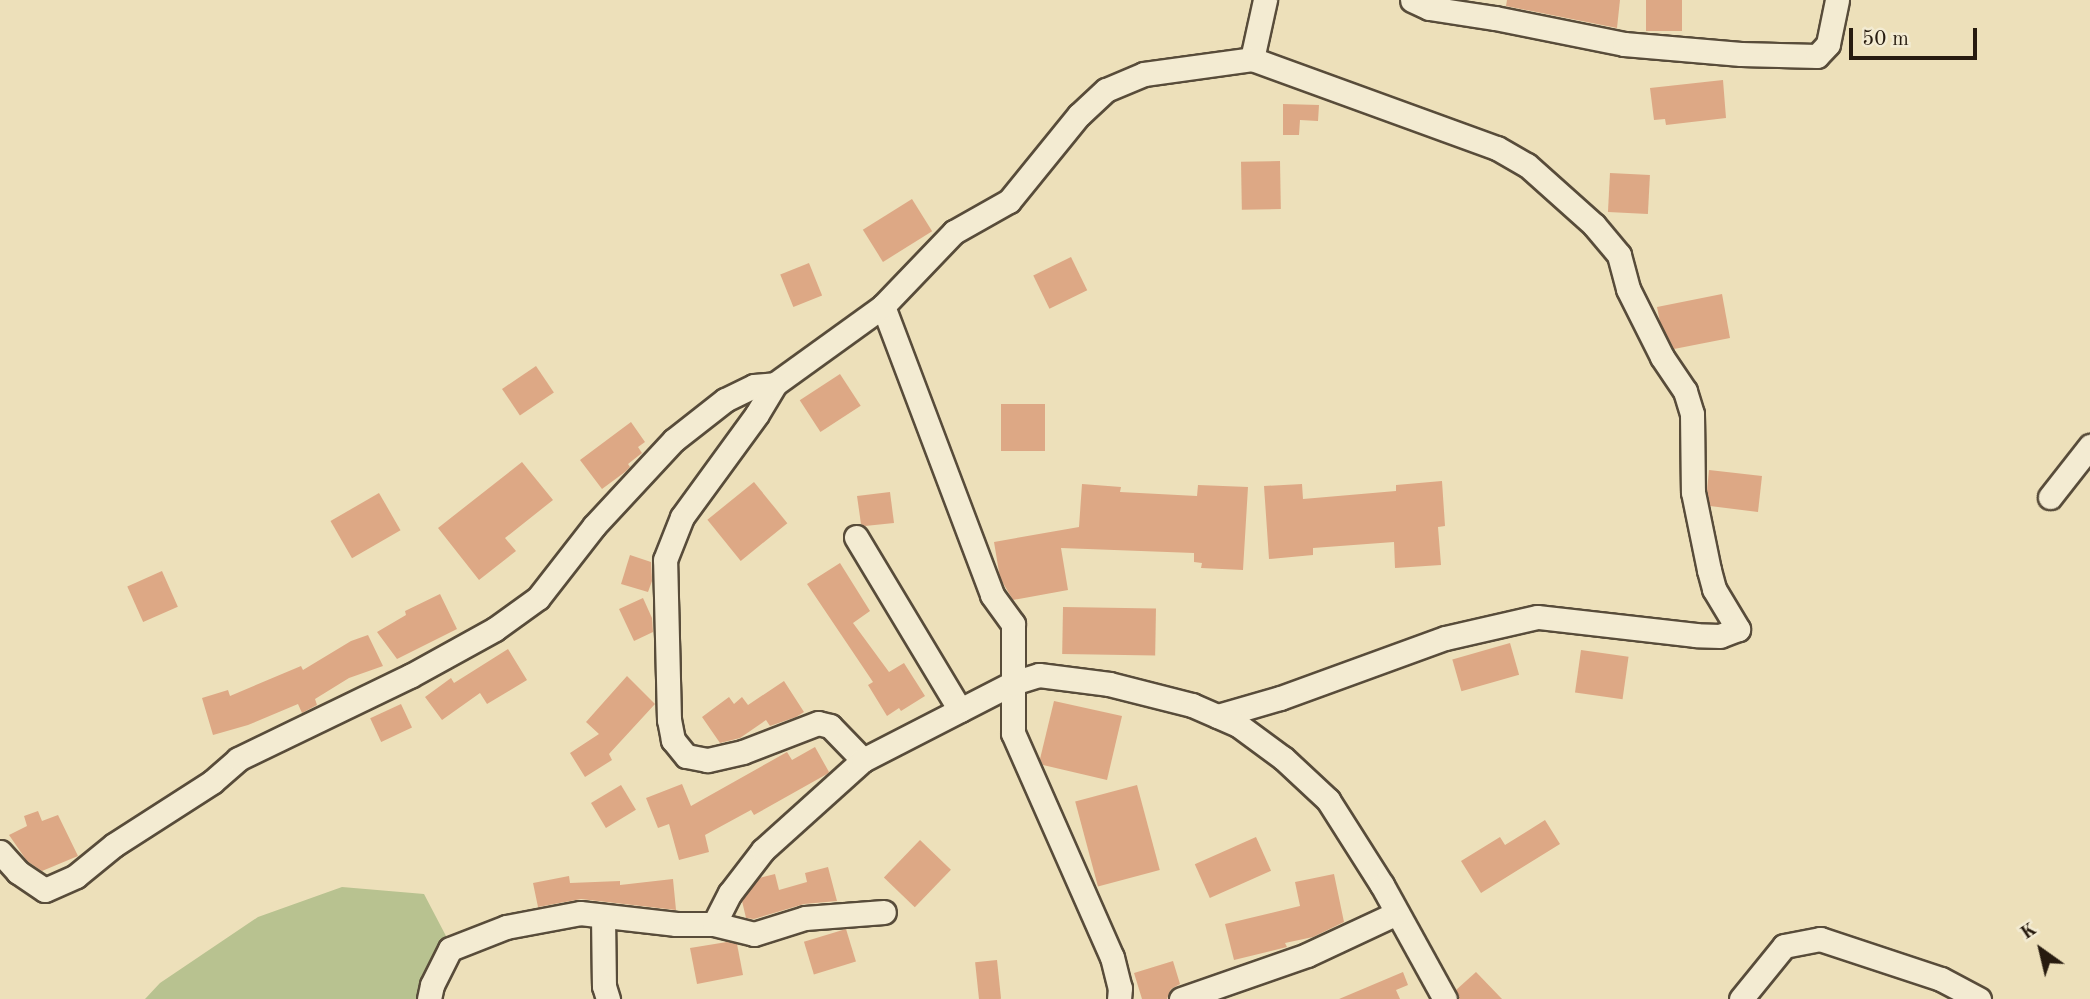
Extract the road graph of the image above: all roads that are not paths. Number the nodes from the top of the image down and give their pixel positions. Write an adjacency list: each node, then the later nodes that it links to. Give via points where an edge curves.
1 (1265, 0): 4 (street)
2 (1412, 0): 3 (street, via 1429,8 1624,44 1816,56 1828,44)
3 (1837, 0)
4 (1252, 59): 5 (street, via 1144,74 1106,90 1079,115 1009,201 954,232); 12 (street, via 1497,148 1527,165 1594,225 1619,255 1628,289 1685,391 1692,414 1693,492 1709,570 1714,589 1738,629 1720,636 1696,635 1537,617 1445,638)
5 (883, 306): 6 (street); 10 (street, via 992,595 1013,624)
6 (775, 384): 13 (street, via 682,517 666,560 673,740 686,756 707,760 743,752 818,723 830,726); 14 (street, via 754,386 725,400 674,440 594,526 538,598 495,629 410,676 238,759 76,876 45,890)
7 (2090, 446): 8 (street)
8 (2049, 497)
9 (856, 537): 11 (street)
10 (1013, 682): 11 (street); 12 (street, via 1040,675 1109,684); 21 (street, via 1013,733 1112,957)
11 (960, 710): 13 (street)
12 (1218, 716): 16 (street, via 1283,758 1328,800)
13 (863, 760): 18 (street, via 764,850)
14 (0, 852)
15 (884, 912): 18 (street, via 805,918 754,934)
16 (1397, 913): 22 (street, via 1286,964); 23 (street)
17 (603, 916): 18 (street); 19 (street, via 580,913 506,927 450,949); 20 (street)
18 (713, 923)
19 (429, 999)
20 (608, 999)
21 (1119, 999)
22 (1181, 999)
23 (1445, 999)
24 (1741, 999): 25 (street, via 1784,946 1820,939 1941,979)
25 (1979, 999)

